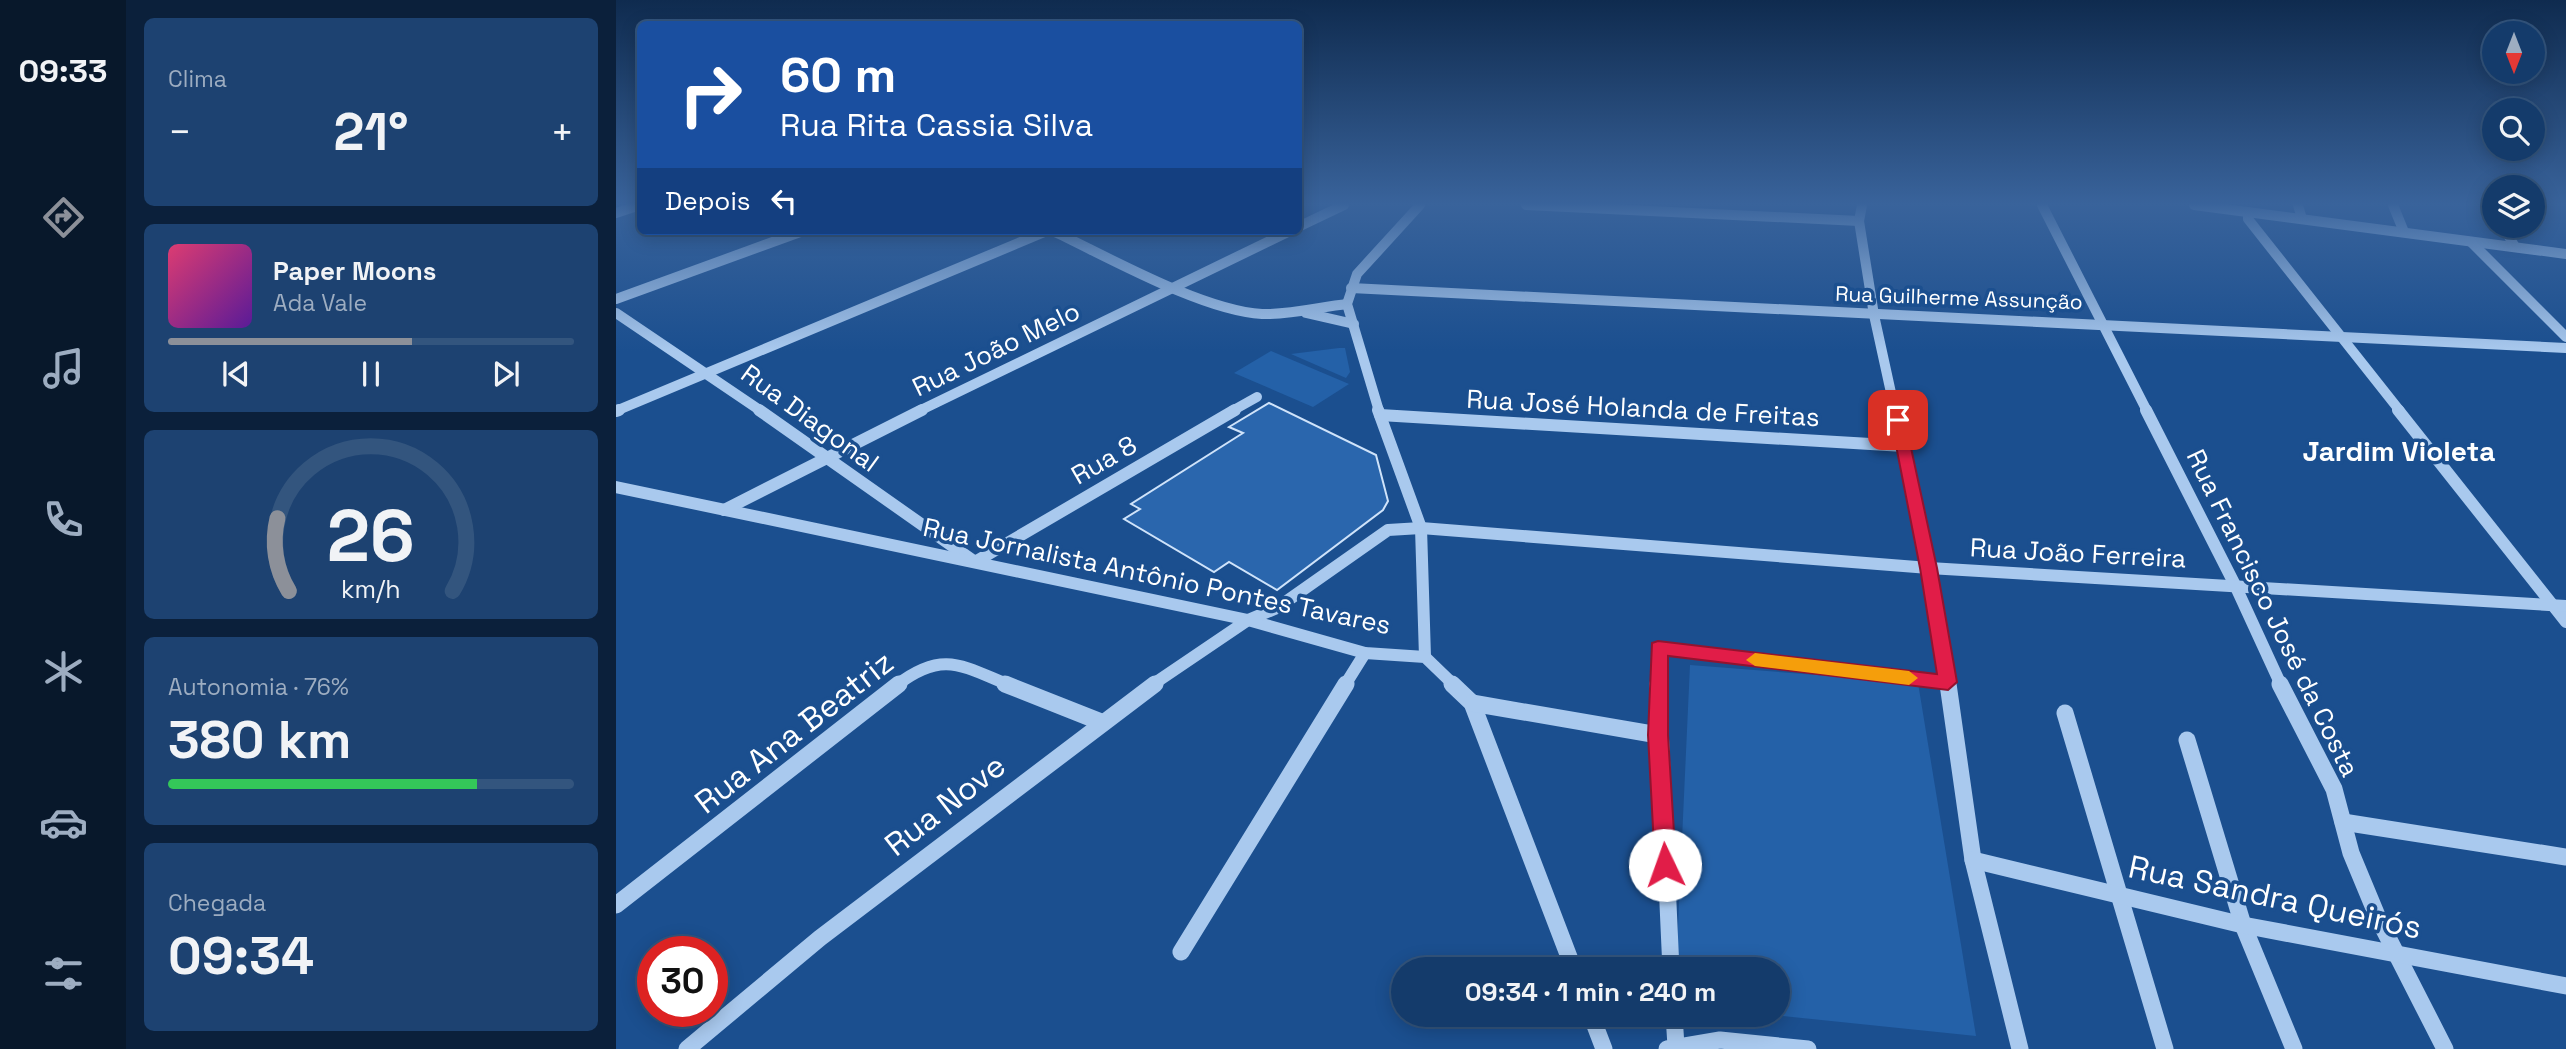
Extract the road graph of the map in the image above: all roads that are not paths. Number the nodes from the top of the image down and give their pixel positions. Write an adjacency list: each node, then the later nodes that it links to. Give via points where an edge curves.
1 (740, 254): 12 (street)
2 (992, 254): 22 (street)
3 (1102, 254): 10 (street)
4 (1243, 254): 10 (street, Rua João Melo)
5 (1375, 254): 11 (street)
6 (1864, 254): 16 (street)
7 (2067, 254): 17 (street, Rua Francisco José da Costa)
8 (2276, 254): 19 (street)
9 (2482, 254): 20 (street)
10 (1174, 288): 14 (street, via 1255,314); 27 (street, Rua João Melo)
11 (1351, 288): 13 (street); 16 (street, Rua Guilherme Assunção)
12 (616, 299)
13 (1347, 304): 14 (street); 18 (street)
14 (1296, 310): 18 (street)
15 (616, 313): 22 (street, Rua Diagonal)
16 (1874, 315): 17 (street, Rua Guilherme Assunção); 26 (street)
17 (2103, 323): 19 (street, Rua Guilherme Assunção); 33 (street, Rua Francisco José da Costa)
18 (1354, 324): 25 (street)
19 (2341, 337): 21 (street, Rua Guilherme Assunção); 34 (street)
20 (2566, 337)
21 (2566, 348)
22 (709, 373): 24 (street); 27 (street, Rua Diagonal)
23 (1257, 397): 31 (street, Rua 8)
24 (616, 411)
25 (1380, 415): 26 (street, Rua José Holanda de Freitas); 30 (street)
26 (1904, 446): 32 (street)
27 (824, 458): 29 (street, Rua João Melo); 31 (street, Rua Diagonal)
28 (616, 487): 29 (street, Rua Jornalista Antônio Pontes Tavares)
29 (724, 510): 31 (street, Rua Jornalista Antônio Pontes Tavares)
30 (1421, 528): 32 (street, Rua João Ferreira); 35 (street, Rua João Ferreira, via 1388,530 1277,608); 38 (street)
31 (975, 562): 35 (street, Rua Jornalista Antônio Pontes Tavares)
32 (1929, 568): 33 (street, Rua João Ferreira); 39 (street)
33 (2235, 585): 34 (street, Rua João Ferreira); 45 (street, Rua Francisco José da Costa, via 2295,718 2334,789)
34 (2559, 606): 36 (street)
35 (1248, 620): 37 (street, Rua Jornalista Antônio Pontes Tavares); 42 (street, Rua Nove)
36 (2566, 622)
37 (1364, 653): 38 (street, Rua Jornalista Antônio Pontes Tavares); 51 (street)
38 (1425, 657): 40 (street)
39 (1948, 682): 43 (street, via 1658,648); 47 (street)
40 (1472, 703): 43 (street); 53 (street)
41 (2064, 713): 48 (street)
42 (1101, 722): 49 (street, Rua Ana Beatriz, via 953,663 927,666); 59 (street, Rua Nove, via 820,938)
43 (1658, 735): 54 (street)
44 (2187, 740): 50 (street)
45 (2343, 822): 46 (street); 52 (street, Rua Francisco José da Costa, via 2378,918)
46 (2566, 857)
47 (1973, 860): 48 (street, Rua Sandra Queirós); 62 (street)
48 (2117, 894): 50 (street, Rua Sandra Queirós); 63 (street)
49 (616, 905)
50 (2242, 925): 52 (street, Rua Sandra Queirós); 64 (street)
51 (1181, 952)
52 (2399, 954): 55 (street, Rua Sandra Queirós); 65 (street, Rua Francisco José da Costa)
53 (1569, 957)
54 (1670, 957)
55 (2566, 986)
56 (1596, 1027): 60 (street)
57 (1673, 1027): 58 (street)
58 (1671, 1048): 61 (street, via 1703,1039 1736,1038)
59 (687, 1049)
60 (1604, 1049)
61 (1808, 1049)
62 (2020, 1049)
63 (2165, 1049)
64 (2294, 1049)
65 (2445, 1049)

